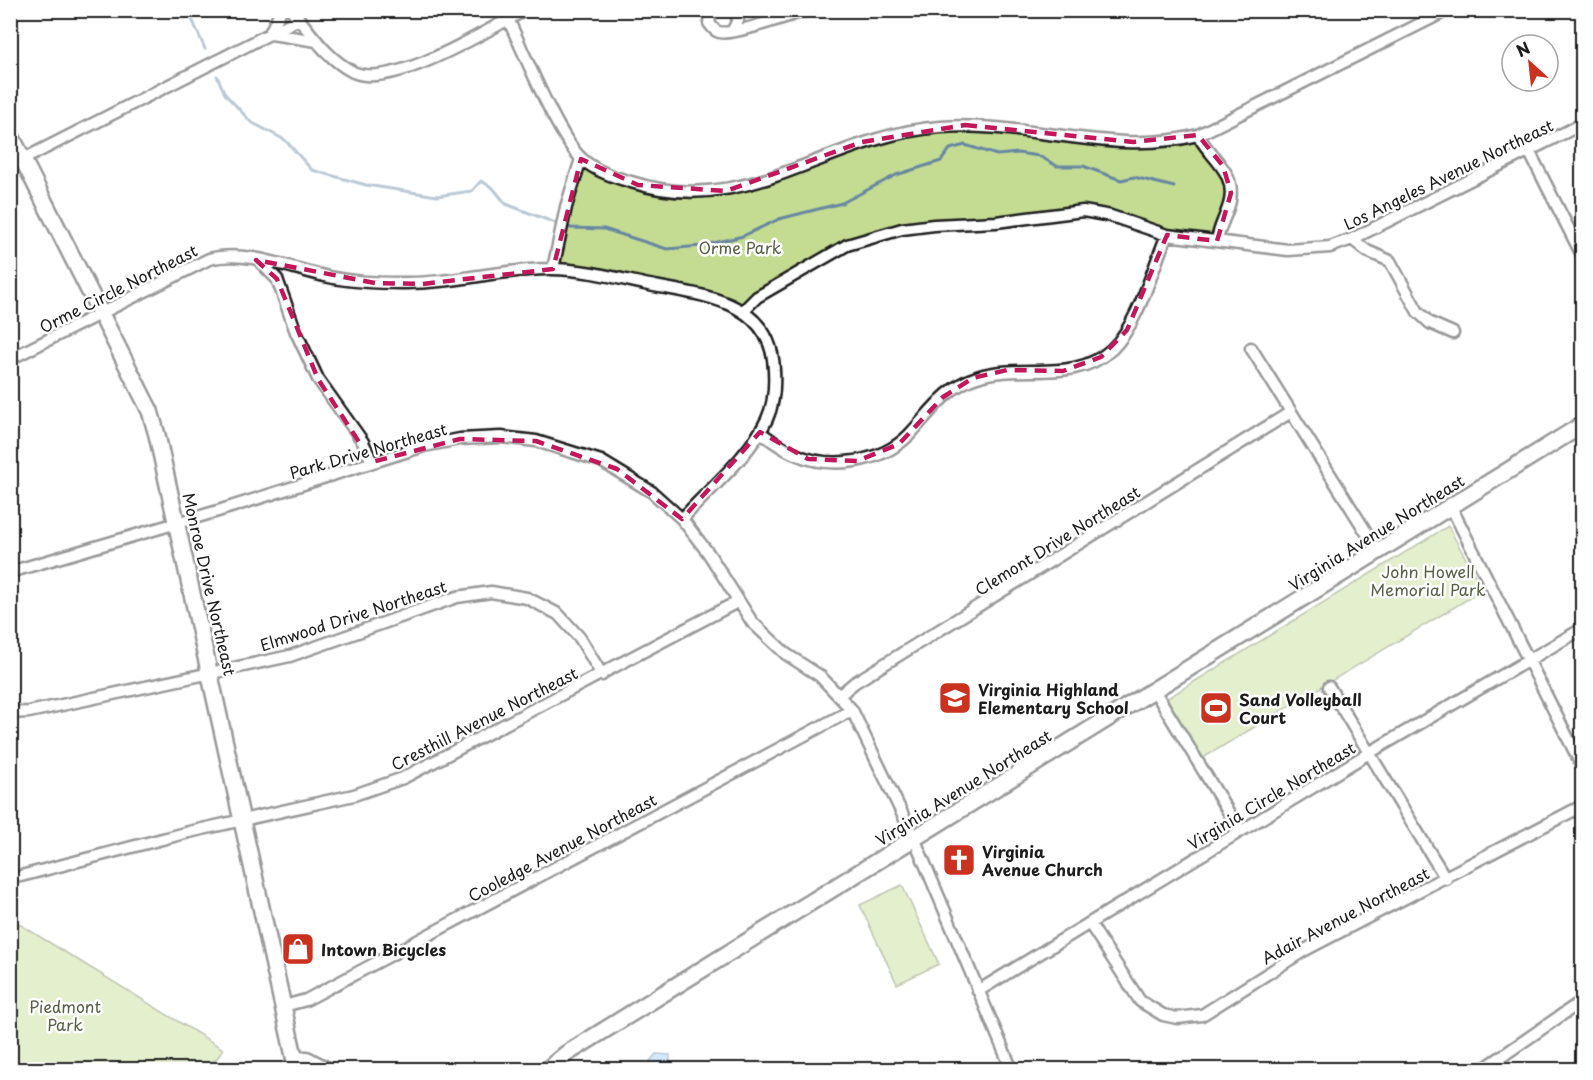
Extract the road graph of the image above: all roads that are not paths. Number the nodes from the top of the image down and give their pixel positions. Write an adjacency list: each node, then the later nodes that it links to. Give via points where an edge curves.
1 (281, 10): 10 (street)
2 (525, 10): 8 (street)
3 (711, 10): 9 (street, via 712,28 722,33)
4 (736, 10): 9 (street, via 738,20)
5 (807, 10): 9 (street)
6 (1448, 10): 14 (street)
7 (295, 14): 10 (street); 11 (street)
8 (508, 19): 11 (street, via 410,69 392,74 355,73); 16 (street, via 563,134)
9 (733, 30)
10 (270, 33): 11 (street); 17 (street)
11 (317, 41)
12 (1582, 124): 15 (street, Los Angeles Avenue Northeast)
13 (10, 134): 17 (street, Monroe Drive Northeast)
14 (1198, 135): 16 (street, via 1133,142 996,126 928,128 862,142 753,185 708,192 638,185 609,176); 20 (street, via 1223,166 1230,184 1230,203 1219,225)
15 (1529, 151): 19 (street, Los Angeles Avenue Northeast); 21 (street)
16 (581, 159): 23 (street)
17 (17, 163): 25 (street, Monroe Drive Northeast)
18 (1167, 235): 20 (street, Los Angeles Avenue Northeast); 24 (street, Los Angeles Avenue Northeast, via 1083,211 902,229 865,238 829,254 757,297); 31 (street, via 1127,330 1111,350 1090,364 1063,371 1007,370 973,378 943,397 899,444 857,461 832,463 808,459)
19 (1353, 239): 20 (street, Los Angeles Avenue Northeast, via 1304,250); 26 (street, via 1367,251 1390,261 1418,312 1430,323)
20 (1217, 241)
21 (1582, 255)
22 (256, 260): 23 (street, Orme Circle Northeast, via 331,278 375,283 422,284 525,269); 25 (street, Orme Circle Northeast, via 231,255 209,259); 32 (street, via 277,279 318,379 363,442)
23 (553, 269): 24 (street, Orme Circle Northeast, via 586,271 714,298)
24 (743, 311): 31 (street, via 764,334 774,361 773,400)
25 (101, 312): 28 (street, Orme Circle Northeast); 35 (street, Monroe Drive Northeast, via 150,411)
26 (1453, 333)
27 (1251, 348): 29 (street)
28 (10, 359)
29 (1291, 412): 36 (street); 45 (street, Clemont Drive Northeast)
30 (1582, 425): 33 (street, Virginia Avenue Northeast)
31 (760, 432): 34 (street)
32 (372, 462): 34 (street, Park Drive Northeast, via 460,439 501,437 536,441 580,453 617,469); 35 (street, Park Drive Northeast)
33 (1451, 507): 36 (street, Virginia Avenue Northeast); 40 (street)
34 (682, 519): 38 (street, Park Drive Northeast, via 710,554)
35 (178, 523): 37 (street, Park Drive Northeast); 41 (street, Monroe Drive Northeast)
36 (1378, 551): 44 (street, Virginia Avenue Northeast)
37 (10, 572)
38 (737, 602): 42 (street, Cresthill Avenue Northeast); 45 (street, Park Drive Northeast, via 769,640)
39 (1582, 629): 40 (street, Virginia Circle Northeast)
40 (1530, 662): 48 (street, Virginia Circle Northeast); 49 (street)
41 (212, 673): 42 (street, Elmwood Drive Northeast, via 290,656 457,597 491,592 527,598 558,614 580,638); 47 (street, Elmwood Drive Northeast); 51 (street, Monroe Drive Northeast)
42 (602, 675): 51 (street, Cresthill Avenue Northeast, via 403,778 354,795)
43 (1329, 687): 48 (street)
44 (1154, 690): 52 (street); 53 (street, Virginia Avenue Northeast)
45 (840, 695): 46 (street, Park Drive Northeast)
46 (852, 710): 53 (street, Park Drive Northeast); 59 (street, Cooledge Avenue Northeast, via 306,1000)
47 (10, 713)
48 (1370, 753): 52 (street, Virginia Circle Northeast); 55 (street)
49 (1582, 766)
50 (1582, 806): 55 (street, Adair Avenue Northeast)
51 (244, 820): 54 (street, Cresthill Avenue Northeast); 59 (street, Monroe Drive Northeast)
52 (1240, 831): 56 (street, Virginia Circle Northeast)
53 (914, 838): 57 (street, Park Drive Northeast); 62 (street, Virginia Avenue Northeast, via 566,1054)
54 (21, 876)
55 (1446, 879): 56 (street, Adair Avenue Northeast, via 1305,950 1213,1010 1190,1018 1163,1015 1140,1001)
56 (1090, 924): 57 (street, Virginia Circle Northeast)
57 (978, 991): 63 (street, Park Drive Northeast)
58 (1582, 1001): 64 (street)
59 (284, 1006): 60 (street, Monroe Drive Northeast)
60 (296, 1063): 61 (street, via 307,1057)
61 (332, 1070)
62 (547, 1070)
63 (1012, 1070)
64 (1482, 1070)

